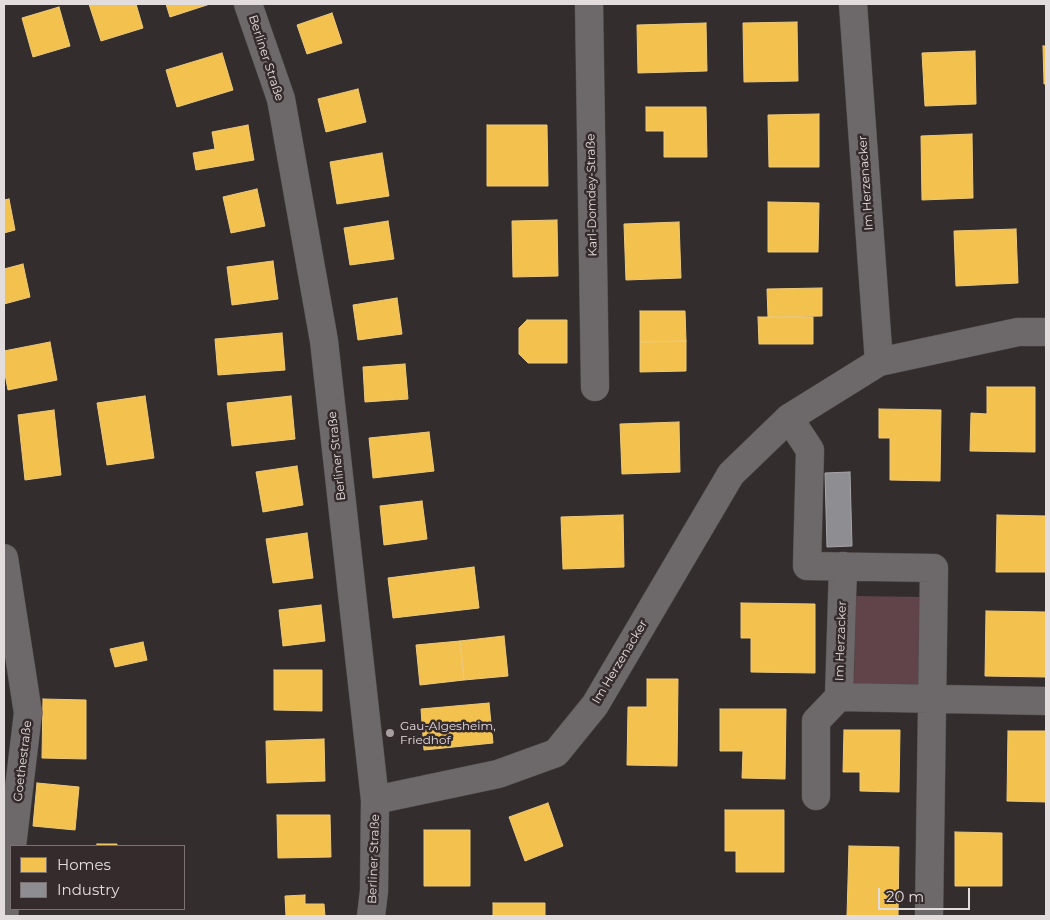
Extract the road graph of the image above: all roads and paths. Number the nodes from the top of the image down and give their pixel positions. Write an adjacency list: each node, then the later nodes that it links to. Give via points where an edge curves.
1 (248, 4): 14 (street, Berliner Straße, via 281,99 324,341)
2 (589, 4): 6 (street, Karl-Domdey-Straße)
3 (853, 4): 5 (street, Im Herzenacker)
4 (1046, 332): 5 (street, Im Herzenacker, via 1018,332)
5 (879, 362): 7 (street, Im Herzenacker)
6 (595, 387)
7 (789, 418): 9 (street, via 810,450 807,566); 14 (street, Im Herzenacker, via 731,474 594,705 556,753 498,774)
8 (4, 558): 15 (street, Goethestraße, via 28,713)
9 (843, 566): 10 (street, Im Herzacker); 11 (street, via 934,568)
10 (839, 697): 11 (street); 13 (street, Im Herzacker, via 816,721)
11 (932, 699): 12 (street); 19 (street)
12 (1046, 701)
13 (816, 796)
14 (375, 800): 18 (street, Berliner Straße)
15 (12, 845)
16 (10, 865): 17 (street)
17 (4, 916)
18 (371, 916)
19 (929, 916)

